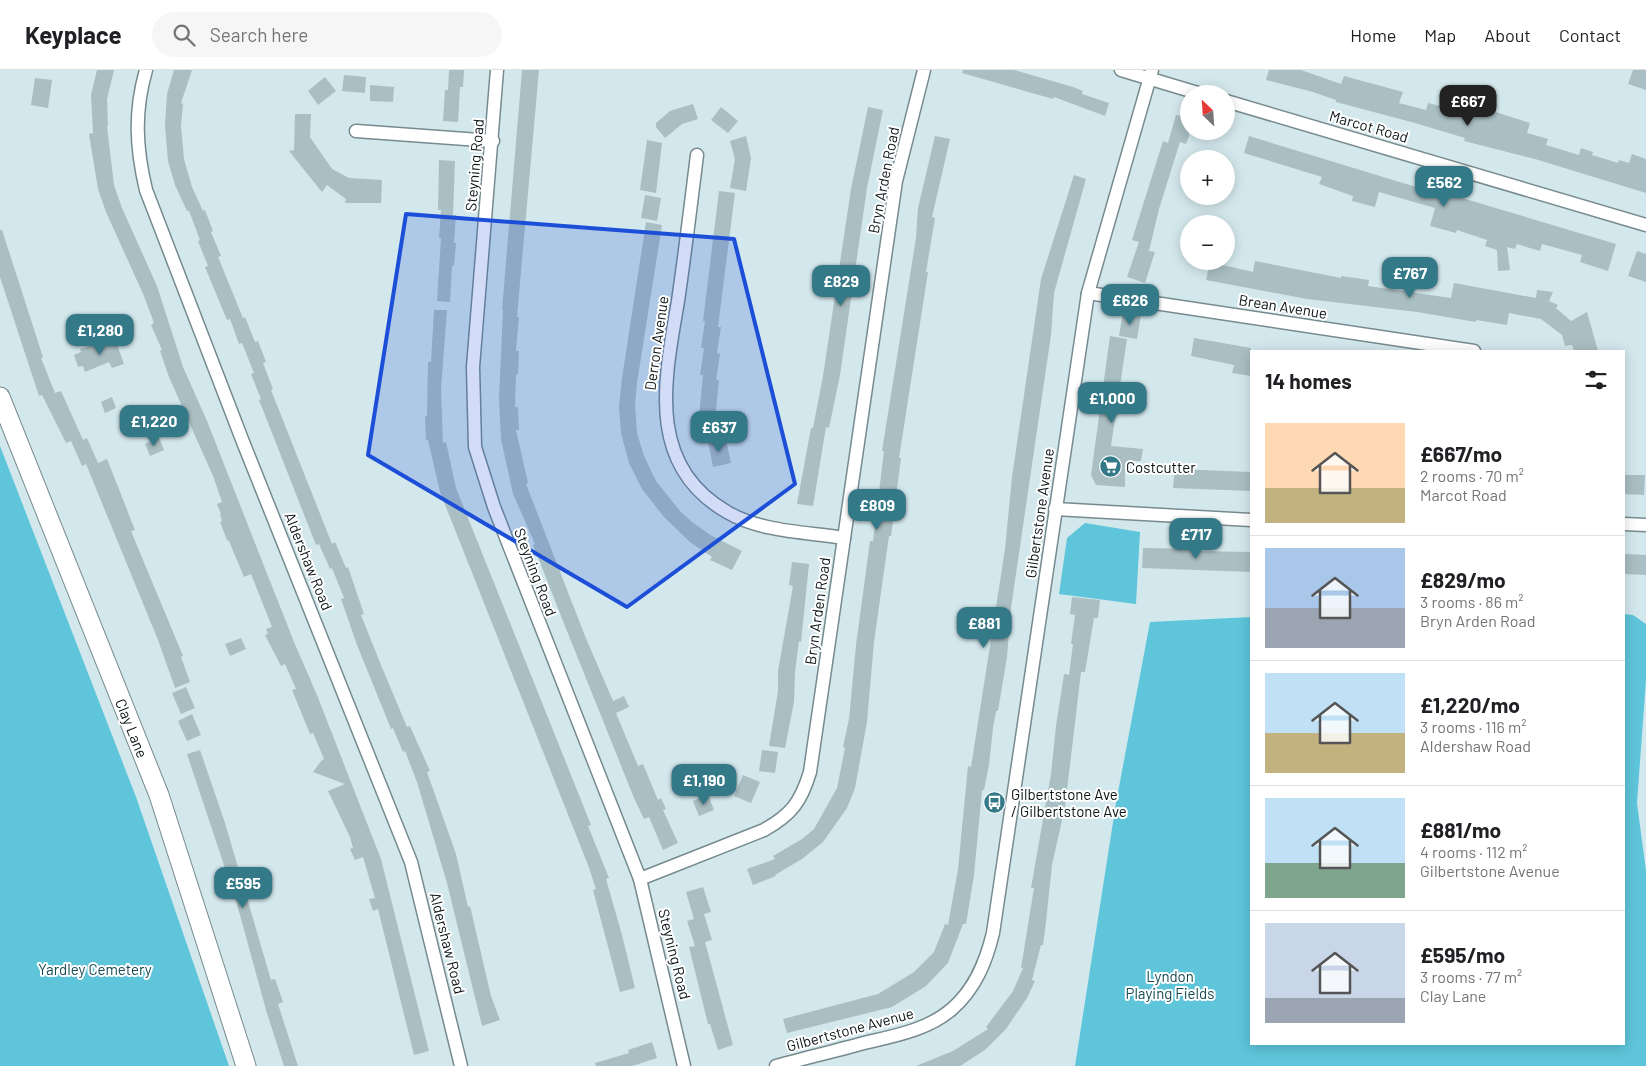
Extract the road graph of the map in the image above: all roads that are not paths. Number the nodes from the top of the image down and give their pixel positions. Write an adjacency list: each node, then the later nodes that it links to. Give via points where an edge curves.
1 (146, 70): 23 (street, Aldershaw Road, via 136,127 146,190 243,442 412,862)
2 (497, 70): 9 (street, Steyning Road)
3 (924, 70): 19 (street, Bryn Arden Road, via 896,181)
4 (1121, 70): 5 (street)
5 (1151, 74): 6 (street); 12 (street, Gilbertstone Avenue)
6 (1180, 86)
7 (1235, 105): 11 (street, Marcot Road)
8 (356, 131): 9 (street)
9 (493, 141): 20 (street, Steyning Road, via 473,367 475,447 494,507)
10 (697, 155): 19 (street, Derron Avenue, via 668,353 664,401 670,441 692,482 709,500 728,513 759,525)
11 (1646, 225)
12 (1088, 293): 13 (street, Brean Avenue); 15 (street, Gilbertstone Avenue)
13 (1467, 350)
14 (0, 397): 22 (street, Clay Lane, via 159,795)
15 (1055, 510): 16 (street); 21 (street, Gilbertstone Avenue, via 993,933 986,960 974,984 952,1009 930,1023)
16 (1250, 520)
17 (1625, 524): 18 (street)
18 (1646, 525)
19 (844, 538): 20 (street, Bryn Arden Road, via 810,772 797,803 782,820 764,830)
20 (640, 879): 24 (street, Steyning Road)
21 (814, 1061): 25 (street, Gilbertstone Avenue)
22 (246, 1066)
23 (461, 1066)
24 (684, 1066)
25 (776, 1066)

